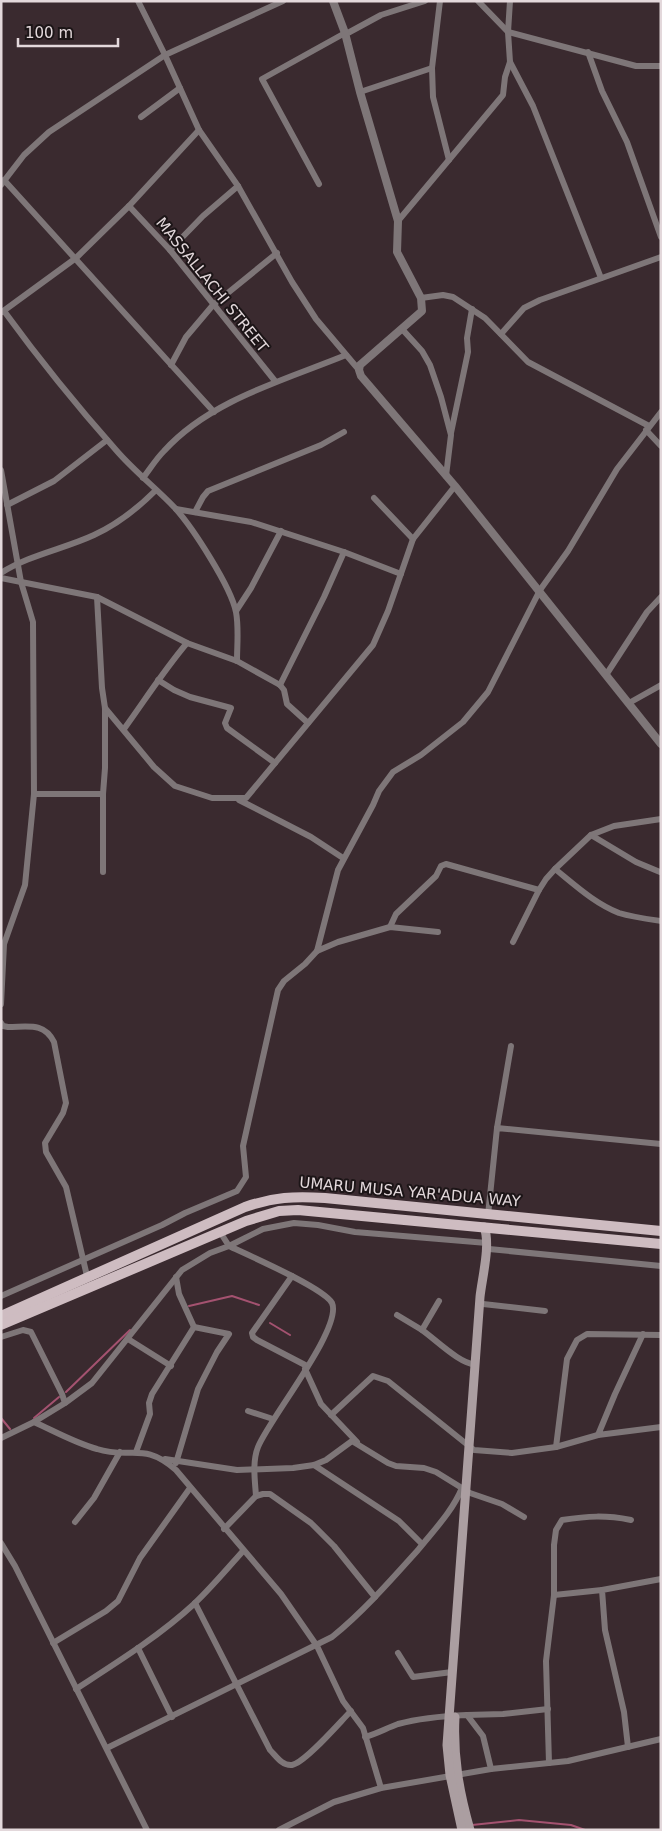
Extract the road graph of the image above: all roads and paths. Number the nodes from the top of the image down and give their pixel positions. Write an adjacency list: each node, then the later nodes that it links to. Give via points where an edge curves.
1 (138, 1): 11 (street)
2 (283, 1): 11 (street)
3 (333, 1): 9 (street)
4 (425, 1): 9 (street, via 381,15)
5 (440, 1): 14 (street)
6 (478, 1): 8 (street)
7 (510, 1): 8 (street)
8 (508, 32): 10 (street); 12 (street)
9 (346, 33): 16 (street); 21 (street, via 262,79)
10 (588, 52): 13 (street, via 636,66); 25 (street, via 602,91 627,142)
11 (165, 55): 15 (street); 20 (street, via 49,132 24,155)
12 (510, 62): 19 (street, via 503,95); 30 (street, via 533,106)
13 (661, 66)
14 (432, 68): 16 (street); 19 (street, via 433,97)
15 (180, 88): 17 (street); 18 (street)
16 (360, 92): 24 (street)
17 (141, 117)
18 (199, 130): 22 (street); 23 (street)
19 (449, 160): 24 (street)
20 (3, 182): 29 (street)
21 (319, 184)
22 (238, 186): 26 (street); 27 (street)
23 (129, 206): 26 (street, MASSALLACHI STREET); 29 (street)
24 (398, 221): 31 (street, via 397,252)
25 (661, 237)
26 (170, 250): 32 (street, MASSALLACHI STREET)
27 (277, 252): 32 (street); 37 (street, via 316,319)
28 (661, 257): 30 (street)
29 (76, 258): 34 (street); 38 (street)
30 (602, 278): 36 (street, via 524,308)
31 (421, 298): 33 (street, via 442,294); 35 (street, via 422,311)
32 (213, 304): 38 (street, via 186,338); 40 (street, MASSALLACHI STREET)
33 (472, 309): 36 (street); 45 (street, via 468,352)
34 (3, 312): 46 (street)
35 (402, 329): 39 (street, via 360,365); 45 (street, via 430,365)
36 (501, 334): 43 (street, via 528,362)
37 (346, 355): 39 (street); 40 (street)
38 (172, 365): 41 (street)
39 (359, 370): 49 (street)
40 (275, 381): 41 (street)
41 (214, 412): 50 (street, via 163,451)
42 (661, 412): 43 (street)
43 (648, 428): 47 (street); 65 (street, via 617,469 568,551)
44 (344, 432): 56 (street, via 321,446 208,491)
45 (450, 434): 49 (street)
46 (107, 440): 50 (street); 54 (street, via 54,480)
47 (661, 446)
48 (1, 470): 54 (street)
49 (446, 476): 51 (street)
50 (143, 478): 52 (street)
51 (455, 486): 58 (street); 65 (street)
52 (156, 490): 55 (street); 60 (street, via 118,522 93,536)
53 (374, 498): 58 (street)
54 (7, 504): 60 (street)
55 (176, 509): 56 (street); 68 (street, via 218,572)
56 (195, 512): 57 (street)
57 (281, 531): 59 (street); 68 (street)
58 (413, 539): 62 (street)
59 (344, 552): 62 (street); 74 (street)
60 (18, 564): 61 (street); 64 (street)
61 (1, 572)
62 (401, 574): 77 (street, via 373,645)
63 (1, 578): 64 (street)
64 (21, 582): 66 (street); 81 (street, via 33,622)
65 (540, 590): 71 (street); 86 (street, via 488,692 463,722 394,772 379,791)
66 (97, 597): 69 (street); 76 (street)
67 (661, 597): 71 (street, via 647,612)
68 (236, 611): 70 (street)
69 (187, 643): 70 (street); 72 (street)
70 (237, 662): 74 (street)
71 (606, 675): 75 (street)
72 (158, 680): 78 (street); 80 (street, via 174,690 231,708 227,728)
73 (661, 685): 75 (street)
74 (280, 686): 77 (street, via 287,704)
75 (629, 703): 79 (street)
76 (105, 708): 78 (street); 82 (street)
77 (308, 723): 80 (street)
78 (124, 729): 83 (street, via 154,767 175,786 212,798)
79 (661, 744)
80 (275, 763): 83 (street, via 246,798)
81 (34, 794): 82 (street); 96 (street, via 25,885 4,944)
82 (102, 794): 88 (street)
83 (238, 799): 86 (street, via 311,837)
84 (661, 819): 85 (street, via 614,826)
85 (591, 836): 87 (street); 89 (street)
86 (343, 858): 95 (street)
87 (555, 869): 90 (street); 91 (street, via 606,907 621,914)
88 (103, 872)
89 (660, 872)
90 (538, 890): 92 (street, via 446,864 396,914); 94 (street)
91 (661, 922)
92 (390, 927): 93 (street); 95 (street)
93 (438, 932)
94 (513, 942)
95 (318, 951): 108 (street, via 284,981 278,993 243,1146 246,1177 237,1191)
96 (1, 1004)
97 (1, 1023): 108 (street, via 8,1027 44,1029 54,1042 66,1104 45,1143 46,1152 66,1187)
98 (511, 1046): 99 (street)
99 (497, 1128): 100 (street); 101 (street)
100 (661, 1144)
101 (488, 1214): 103 (main road, UMARU MUSA YAR'ADUA WAY); 110 (main road, UMARU MUSA YAR'ADUA WAY, via 324,1198 281,1197 245,1207)
102 (489, 1228): 104 (main road, UMARU MUSA YAR'ADUA WAY, via 298,1210 263,1215); 105 (main road, UMARU MUSA YAR'ADUA WAY); 107 (main road, via 486,1233)
103 (661, 1231)
104 (220, 1232): 106 (street); 119 (main road, UMARU MUSA YAR'ADUA WAY)
105 (661, 1244)
106 (229, 1246): 107 (street, via 263,1229 294,1223); 111 (street); 112 (street, via 192,1263)
107 (488, 1246): 109 (street); 115 (main road); 126 (main road, via 480,1297)
108 (84, 1260): 110 (street); 113 (street)
109 (661, 1266)
110 (87, 1276): 118 (main road, UMARU MUSA YAR'ADUA WAY)
111 (292, 1276): 128 (street, via 332,1304 333,1312 326,1335); 128 (street, via 252,1333 257,1340)
112 (176, 1277): 120 (street, via 179,1294); 125 (street)
113 (1, 1296)
114 (439, 1301): 121 (street)
115 (483, 1304): 116 (street); 139 (main road)
116 (545, 1311)
117 (397, 1314): 121 (street)
118 (1, 1316)
119 (1, 1325)
120 (194, 1327): 127 (street); 143 (street, via 229,1334 198,1389)
121 (422, 1330): 126 (street, via 463,1361)
122 (643, 1334): 123 (street); 135 (street); 138 (street, via 586,1334 577,1340 567,1359)
123 (661, 1335)
124 (1, 1337): 129 (street, via 22,1330 31,1332)
125 (128, 1339): 127 (street); 129 (street, via 92,1383)
126 (476, 1364): 139 (main road)
127 (171, 1366): 141 (street, via 152,1394 150,1414)
128 (306, 1368): 131 (street, via 317,1397); 132 (street)
129 (65, 1403): 133 (street)
130 (248, 1411): 132 (street)
131 (331, 1414): 137 (street); 139 (street, via 374,1376 388,1381)
132 (273, 1419): 146 (street, via 257,1448)
133 (34, 1422): 136 (street); 140 (street, via 96,1449)
134 (661, 1427): 135 (street)
135 (598, 1435): 138 (street)
136 (1, 1438)
137 (358, 1443): 144 (street, via 349,1442); 148 (street, via 388,1463 424,1468)
138 (556, 1447): 139 (street, via 512,1453)
139 (471, 1448): 148 (main road)
140 (120, 1452): 141 (street); 152 (street, via 94,1498)
141 (136, 1452): 142 (street)
142 (164, 1459): 143 (street); 145 (street)
143 (176, 1461): 145 (street); 146 (street, via 219,1469)
144 (314, 1465): 146 (street); 155 (street, via 399,1521)
145 (176, 1470): 147 (street)
146 (254, 1470): 149 (street)
147 (190, 1488): 153 (street); 162 (street, via 140,1558 118,1601)
148 (466, 1490): 150 (street, via 502,1504); 155 (street); 166 (main road); 171 (main road)
149 (256, 1496): 153 (street); 160 (street, via 270,1494 312,1523)
150 (524, 1517)
151 (632, 1520): 159 (street, via 590,1516 562,1520 556,1530 554,1545)
152 (75, 1522)
153 (224, 1529): 156 (street)
154 (1, 1543): 162 (street)
155 (422, 1544): 160 (street)
156 (243, 1551): 161 (street); 163 (street, via 281,1594)
157 (661, 1579): 158 (street)
158 (602, 1590): 159 (street); 176 (street, via 605,1630 624,1712)
159 (554, 1595): 169 (street, via 546,1662)
160 (375, 1597): 163 (street, via 356,1617)
161 (195, 1604): 164 (street); 167 (street)
162 (53, 1643): 168 (street)
163 (317, 1646): 167 (street); 170 (street)
164 (138, 1648): 168 (street); 173 (street)
165 (398, 1653): 166 (street, via 413,1676)
166 (452, 1672): 171 (main road)
167 (236, 1685): 170 (street, via 270,1750 282,1763 292,1765 304,1759); 173 (street)
168 (76, 1689): 177 (street)
169 (548, 1709): 172 (street); 178 (street)
170 (351, 1711): 174 (street, via 363,1728)
171 (452, 1715): 172 (street); 174 (street, via 404,1723); 180 (main road)
172 (467, 1715): 179 (street, via 483,1736)
173 (172, 1716): 177 (street)
174 (365, 1737): 181 (street)
175 (661, 1738): 176 (street)
176 (628, 1747): 178 (street)
177 (107, 1748): 182 (street)
178 (549, 1763): 179 (street)
179 (491, 1769): 180 (street)
180 (454, 1775): 181 (street); 184 (main road); 185 (main road)
181 (381, 1788): 183 (street, via 334,1802)
182 (147, 1830)
183 (279, 1830)
184 (462, 1830)
185 (470, 1830)

